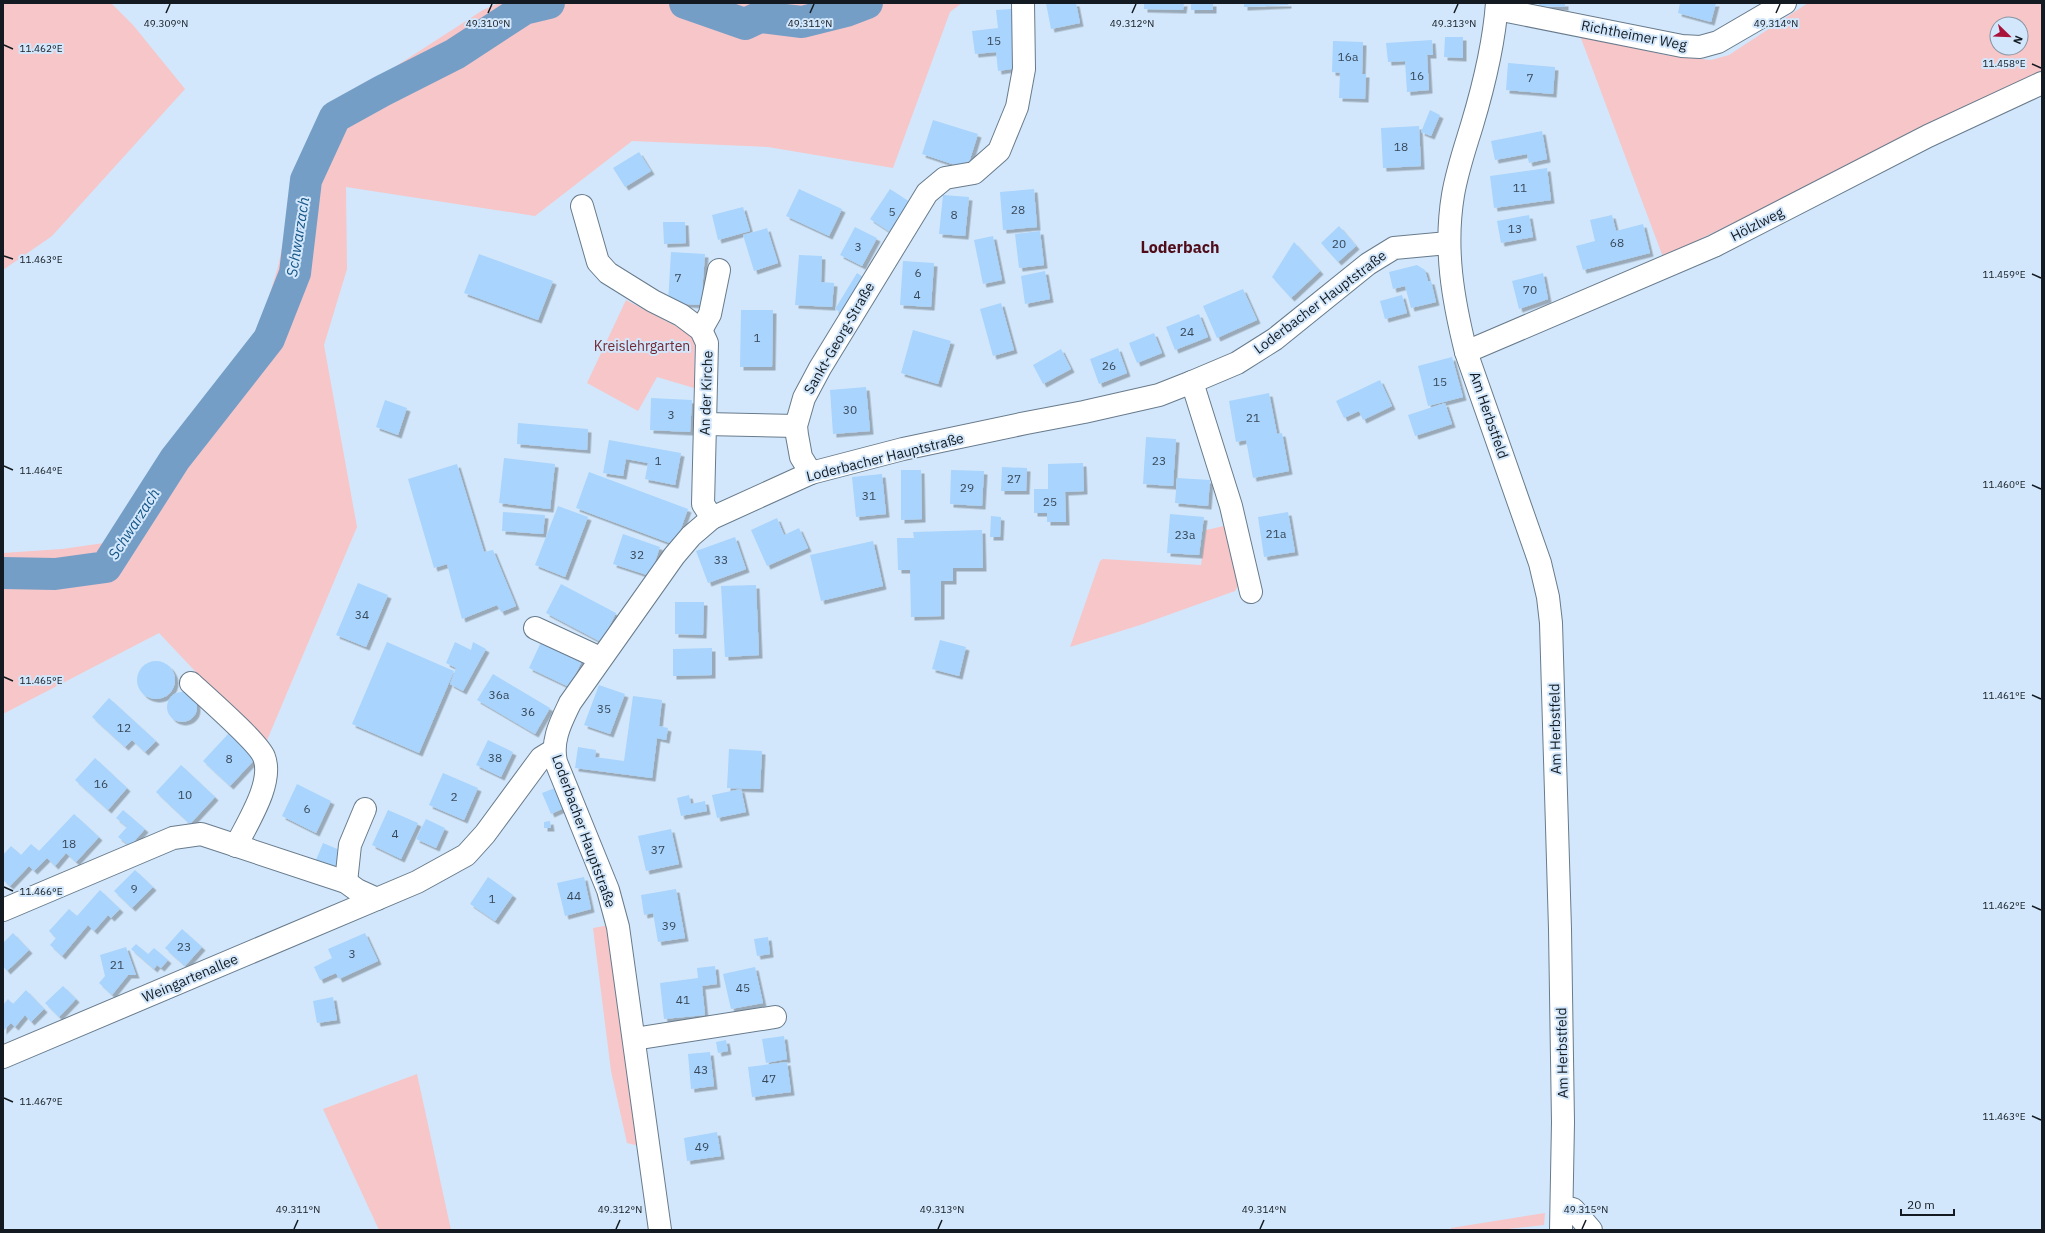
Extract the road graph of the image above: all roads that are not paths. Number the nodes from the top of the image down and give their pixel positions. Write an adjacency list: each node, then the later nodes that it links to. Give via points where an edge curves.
1 (1024, 3): 12 (street, Sankt-Georg-Straße, via 1024,69 1017,107 999,151 974,173 945,178 927,193 804,398)
2 (1786, 3): 3 (street, Richtheimer Weg, via 1718,42 1700,47 1682,46)
3 (1497, 6): 6 (street, via 1482,89 1453,195)
4 (2042, 83): 9 (street, Hölzlweg, via 1928,136 1714,246)
5 (582, 206): 8 (street, An der Kirche, via 598,262 608,274 653,302 681,315)
6 (1448, 243): 9 (street, Am Herbstfeld, via 1456,310); 10 (street, Loderbacher Hauptstraße, via 1394,248 1368,264 1275,339 1237,363)
7 (719, 270): 8 (street, via 710,314)
8 (701, 330): 11 (street, An der Kirche, via 707,343)
9 (1466, 352): 28 (street, Am Herbstfeld, via 1538,556 1548,597 1551,623 1560,937)
10 (1192, 382): 13 (street, Loderbacher Hauptstraße, via 1159,395 903,449); 15 (street, via 1231,506)
11 (705, 424): 12 (street); 14 (street, An der Kirche, via 703,504)
12 (796, 426): 13 (street, Sankt-Georg-Straße, via 801,456)
13 (811, 474): 14 (street, Loderbacher Hauptstraße)
14 (712, 518): 17 (street, Loderbacher Hauptstraße, via 691,536 674,556)
15 (1251, 592)
16 (535, 628): 17 (street)
17 (600, 658): 19 (street, Loderbacher Hauptstraße, via 570,703 559,727)
18 (191, 683): 21 (street, via 264,757 266,770 260,798)
19 (554, 750): 23 (street, Weingartenallee, via 541,758 485,834 466,855 417,882); 26 (street, Loderbacher Hauptstraße, via 561,774 608,890 618,927)
20 (365, 810): 22 (street, via 350,845)
21 (236, 846): 22 (street); 24 (street, via 201,834 173,838)
22 (346, 882): 23 (street, via 357,890)
23 (377, 898): 27 (street, Weingartenallee)
24 (3, 910)
25 (775, 1017): 26 (street)
26 (634, 1039): 29 (street, Loderbacher Hauptstraße)
27 (3, 1057)
28 (1562, 1207): 30 (street, Am Herbstfeld); 31 (street, via 1573,1209)
29 (660, 1228)
30 (1562, 1230)
31 (1591, 1230)

